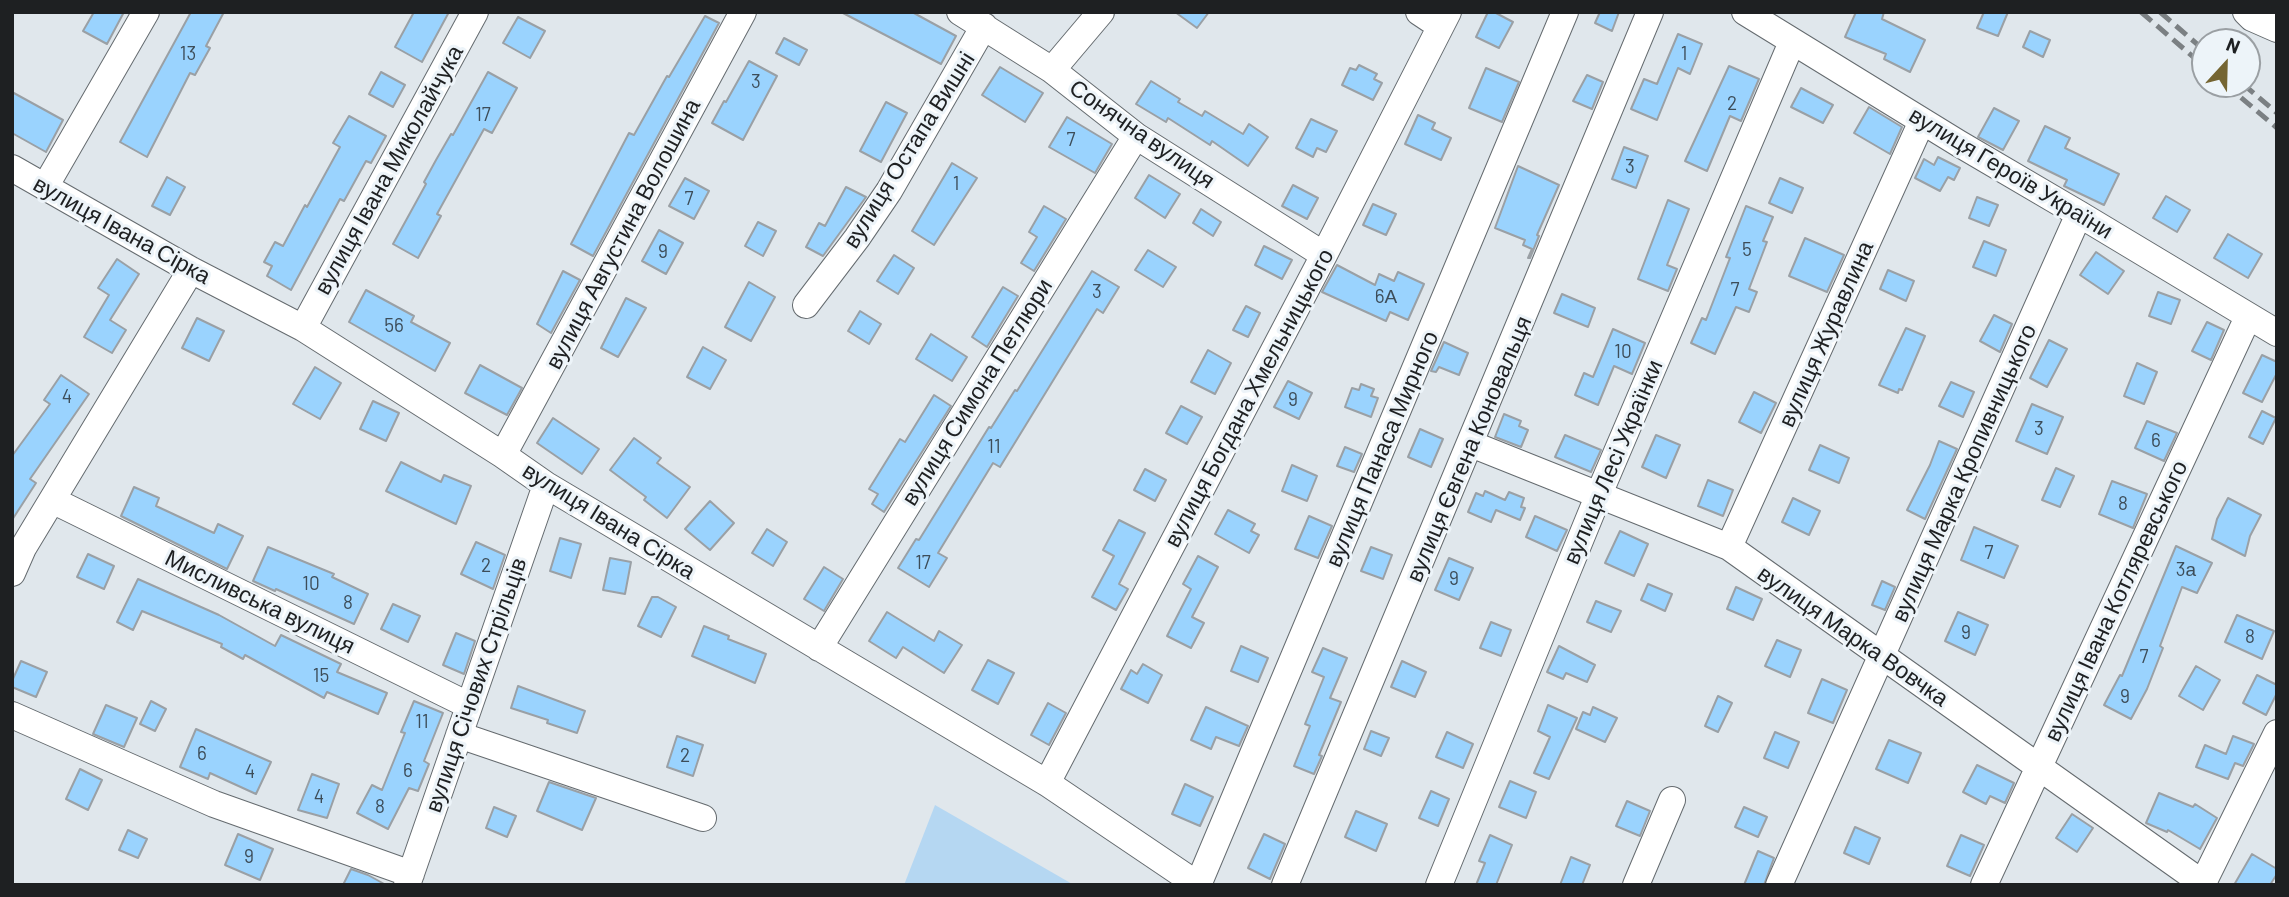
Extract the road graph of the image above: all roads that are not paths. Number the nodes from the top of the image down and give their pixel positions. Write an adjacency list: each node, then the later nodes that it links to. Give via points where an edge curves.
1 (146, 12): 18 (street)
2 (475, 12): 24 (street, вулиця Івана Миколайчука)
3 (743, 12): 27 (street, вулиця Августина Волошина)
4 (960, 12): 11 (street, Сонячна вулиця)
5 (1101, 12): 14 (street)
6 (1565, 12): 45 (street, вулиця Панаса Мирного)
7 (1650, 12): 26 (street, вулиця Євгена Коновальця)
8 (1745, 12): 13 (street, вулиця Героїв України)
9 (2246, 12): 12 (street)
10 (1435, 17): 20 (street, вулиця Богдана Хмельницького)
11 (984, 26): 14 (street, Сонячна вулиця); 22 (street, вулиця Остапа Вишні, via 889,191)
12 (2277, 29)
13 (1792, 42): 15 (street, вулиця Героїв України); 29 (street, вулиця Лесі Українки)
14 (1052, 70): 16 (street, Сонячна вулиця)
15 (1922, 121): 19 (street, вулиця Героїв України); 31 (street, вулиця Журавлина)
16 (1136, 136): 20 (street, Сонячна вулиця); 33 (street, вулиця Симона Петлюри)
17 (12, 168): 18 (street, вулиця Івана Сірка)
18 (46, 187): 21 (street, вулиця Івана Сірка)
19 (2079, 214): 23 (street, вулиця Героїв України); 34 (street, вулиця Марка Кропивницького)
20 (1324, 256): 40 (street, вулиця Богдана Хмельницького)
21 (191, 271): 24 (street, вулиця Івана Сірка); 30 (street)
22 (806, 305)
23 (2248, 317): 25 (street, вулиця Героїв України); 39 (street, вулиця Івана Котляревського)
24 (303, 328): 27 (street, вулиця Івана Сірка)
25 (2277, 333)
26 (1471, 444): 29 (street, вулиця Марка Вовчка); 46 (street, вулиця Євгена Коновальця)
27 (503, 455): 28 (street, вулиця Івана Сірка)
28 (546, 485): 33 (street, вулиця Івана Сірка); 35 (street, вулиця Січових Стрільців)
29 (1599, 494): 31 (street, вулиця Марка Вовчка); 47 (street, вулиця Лесі Українки)
30 (52, 500): 32 (street); 35 (street, Мисливська вулиця)
31 (1729, 547): 34 (street, вулиця Марка Вовчка)
32 (12, 573)
33 (819, 648): 40 (street, вулиця Івана Сірка)
34 (1882, 658): 39 (street, вулиця Марка Вовчка); 49 (street, вулиця Марка Кропивницького)
35 (468, 705): 38 (street, вулиця Січових Стрільців)
36 (12, 715): 43 (street, via 214,804)
37 (2277, 733): 44 (street)
38 (459, 735): 42 (street); 43 (street, вулиця Січових Стрільців)
39 (2039, 767): 44 (street, вулиця Марка Вовчка); 50 (street, вулиця Івана Котляревського)
40 (1047, 783): 45 (street, вулиця Івана Сірка)
41 (1672, 800): 48 (street)
42 (703, 818)
43 (409, 879)
44 (2203, 884)
45 (1198, 885)
46 (1285, 885)
47 (1439, 885)
48 (1636, 885)
49 (1779, 885)
50 (1984, 885)

